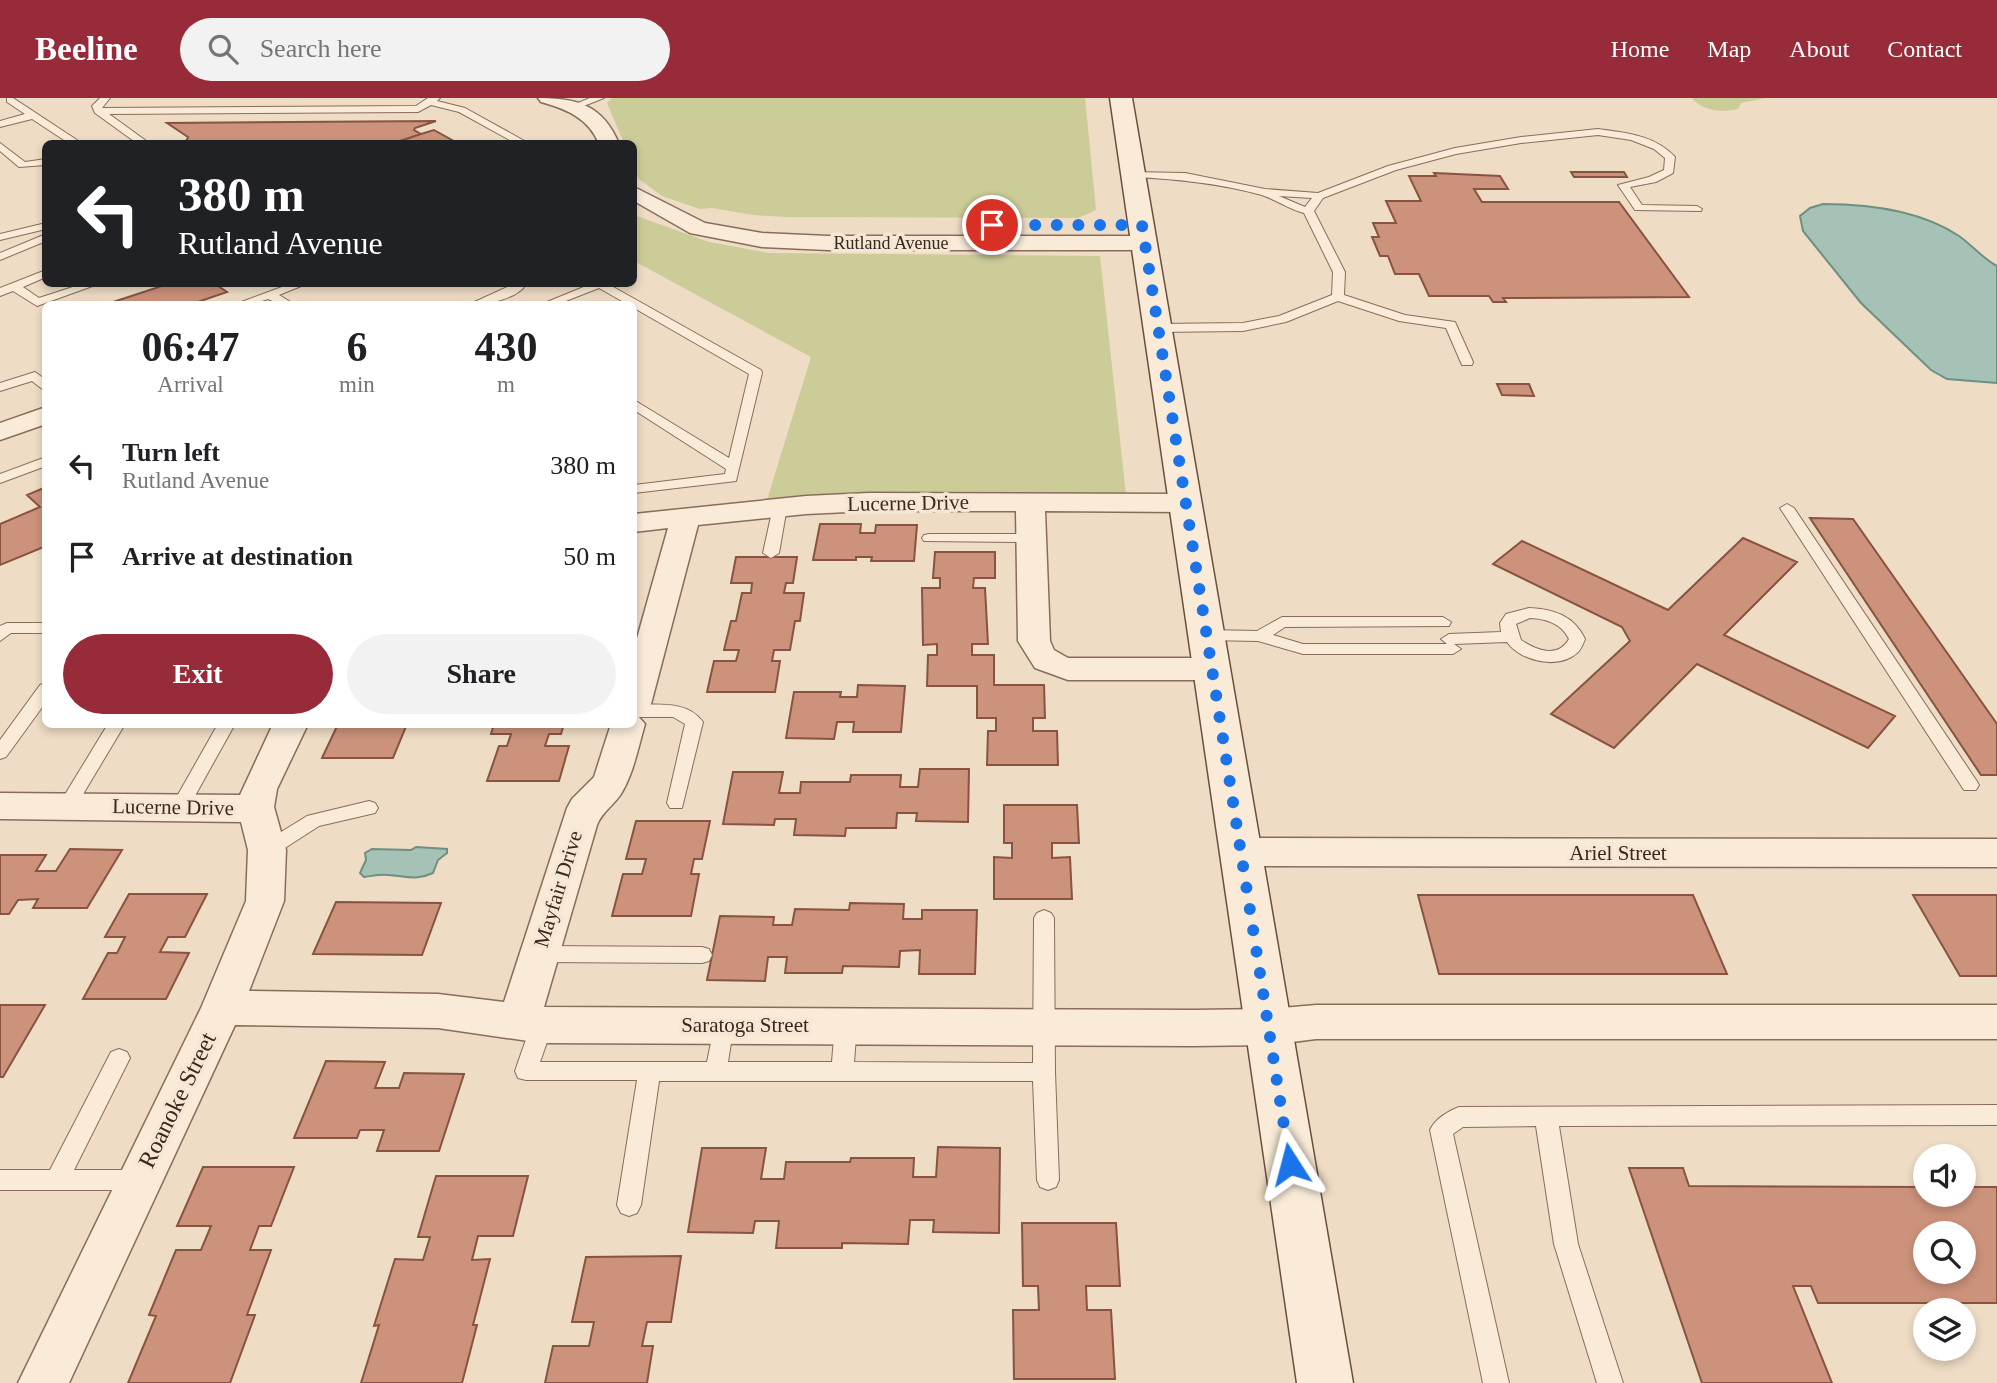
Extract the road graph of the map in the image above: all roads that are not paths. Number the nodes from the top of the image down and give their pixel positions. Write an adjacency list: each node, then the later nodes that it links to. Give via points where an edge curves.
1 (105, 98): 8 (lane)
2 (548, 98): 7 (street)
3 (599, 98): 7 (lane)
4 (1121, 98): 17 (main road)
5 (8, 100): 9 (lane)
6 (433, 100): 8 (lane, via 418,109); 13 (lane)
7 (573, 107): 14 (street, via 602,127)
8 (98, 111): 12 (lane)
9 (34, 115): 10 (lane); 11 (lane)
10 (0, 124)
11 (72, 140)
12 (140, 140)
13 (518, 140)
14 (607, 140)
15 (0, 146): 16 (lane, via 23,165)
16 (42, 163)
17 (1133, 174): 18 (lane, via 1185,176); 24 (main road)
18 (1265, 192): 19 (lane); 22 (lane)
19 (1319, 196): 21 (lane, via 1392,168 1455,151 1598,132 1633,137 1670,157 1670,171 1623,185 1639,208); 22 (lane)
20 (638, 200): 24 (street, Rutland Avenue, via 698,228 762,240 831,234)
21 (1697, 209)
22 (1308, 211): 37 (lane, via 1339,272)
23 (42, 227): 25 (lane)
24 (1143, 234): 44 (main road)
25 (0, 237)
26 (42, 239): 27 (lane)
27 (0, 257)
28 (42, 275): 29 (lane)
29 (16, 287): 30 (lane, via 37,302); 35 (lane)
30 (83, 287)
31 (292, 287): 36 (lane)
32 (518, 287): 40 (lane)
33 (592, 287): 41 (lane)
34 (605, 287): 42 (lane)
35 (0, 292)
36 (269, 295): 38 (lane); 39 (lane)
37 (1338, 297): 44 (lane, via 1282,319 1243,327); 45 (lane, via 1404,317 1451,325)
38 (251, 301)
39 (282, 301)
40 (484, 301)
41 (556, 301)
42 (630, 301)
43 (637, 305): 52 (lane, via 756,373)
44 (1157, 328): 56 (main road)
45 (1466, 362)
46 (41, 375): 47 (lane)
47 (0, 387)
48 (637, 406): 52 (lane)
49 (42, 416): 50 (street)
50 (0, 432)
51 (42, 463): 53 (lane)
52 (734, 468): 54 (lane, via 731,478)
53 (0, 479)
54 (637, 489)
55 (1030, 502): 56 (street, Lucerne Drive); 57 (street, Lucerne Drive); 62 (street)
56 (1184, 503): 66 (main road)
57 (780, 507): 59 (street, Lucerne Drive); 63 (lane)
58 (1787, 509): 79 (lane)
59 (684, 517): 60 (street, Lucerne Drive); 71 (street)
60 (637, 523)
61 (929, 538): 62 (lane)
62 (1031, 538): 70 (street, via 1034,641 1038,655 1052,666)
63 (771, 553)
64 (1443, 622): 68 (lane, via 1282,622)
65 (42, 628): 67 (lane, via 7,628)
66 (1206, 635): 68 (lane); 70 (main road)
67 (0, 636)
68 (1260, 636): 69 (lane, via 1303,649 1451,644)
69 (1509, 637)
70 (1212, 670): 87 (main road)
71 (637, 694)
72 (42, 696): 78 (lane)
73 (637, 711): 80 (lane, via 676,711 694,722)
74 (115, 728): 82 (lane)
75 (225, 728): 83 (lane)
76 (289, 728): 84 (street, Lucerne Drive, via 259,789)
77 (627, 728): 90 (street, Mayfair Drive, via 612,778 585,808 578,825)
78 (0, 754)
79 (1970, 785)
80 (676, 803)
81 (0, 806): 82 (street, Lucerne Drive)
82 (67, 806): 83 (street, Lucerne Drive)
83 (180, 807): 84 (street, Lucerne Drive)
84 (256, 807): 86 (street, Roanoke Street)
85 (369, 808): 86 (lane, via 314,821)
86 (267, 850): 92 (street, Roanoke Street, via 265,901)
87 (1240, 852): 88 (street, Ariel Street); 98 (main road)
88 (1997, 853)
89 (1044, 918): 97 (lane)
90 (538, 954): 91 (lane); 94 (street, Mayfair Drive)
91 (702, 955)
92 (222, 1008): 94 (street, Saratoga Street, via 438,1011); 108 (street, Roanoke Street)
93 (1997, 1023): 98 (street, via 1354,1021)
94 (530, 1024): 95 (street, Saratoga Street); 101 (lane, via 526,1071)
95 (723, 1024): 96 (street, Saratoga Street); 100 (lane)
96 (846, 1025): 97 (street, Saratoga Street); 102 (lane)
97 (1045, 1027): 98 (street, Saratoga Street); 103 (lane)
98 (1269, 1027): 112 (main road)
99 (119, 1058): 107 (lane)
100 (716, 1071): 101 (lane); 102 (lane)
101 (649, 1072): 110 (lane)
102 (842, 1072): 103 (lane)
103 (1044, 1072): 109 (lane)
104 (1997, 1115): 105 (lane)
105 (1546, 1116): 113 (lane, via 1459,1117 1441,1130); 114 (lane, via 1566,1244)
106 (0, 1180): 107 (lane)
107 (57, 1180): 108 (lane)
108 (138, 1180): 111 (street, Roanoke Street)
109 (1048, 1180)
110 (629, 1205)
111 (43, 1383)
112 (1325, 1383)
113 (1496, 1383)
114 (1610, 1383)

